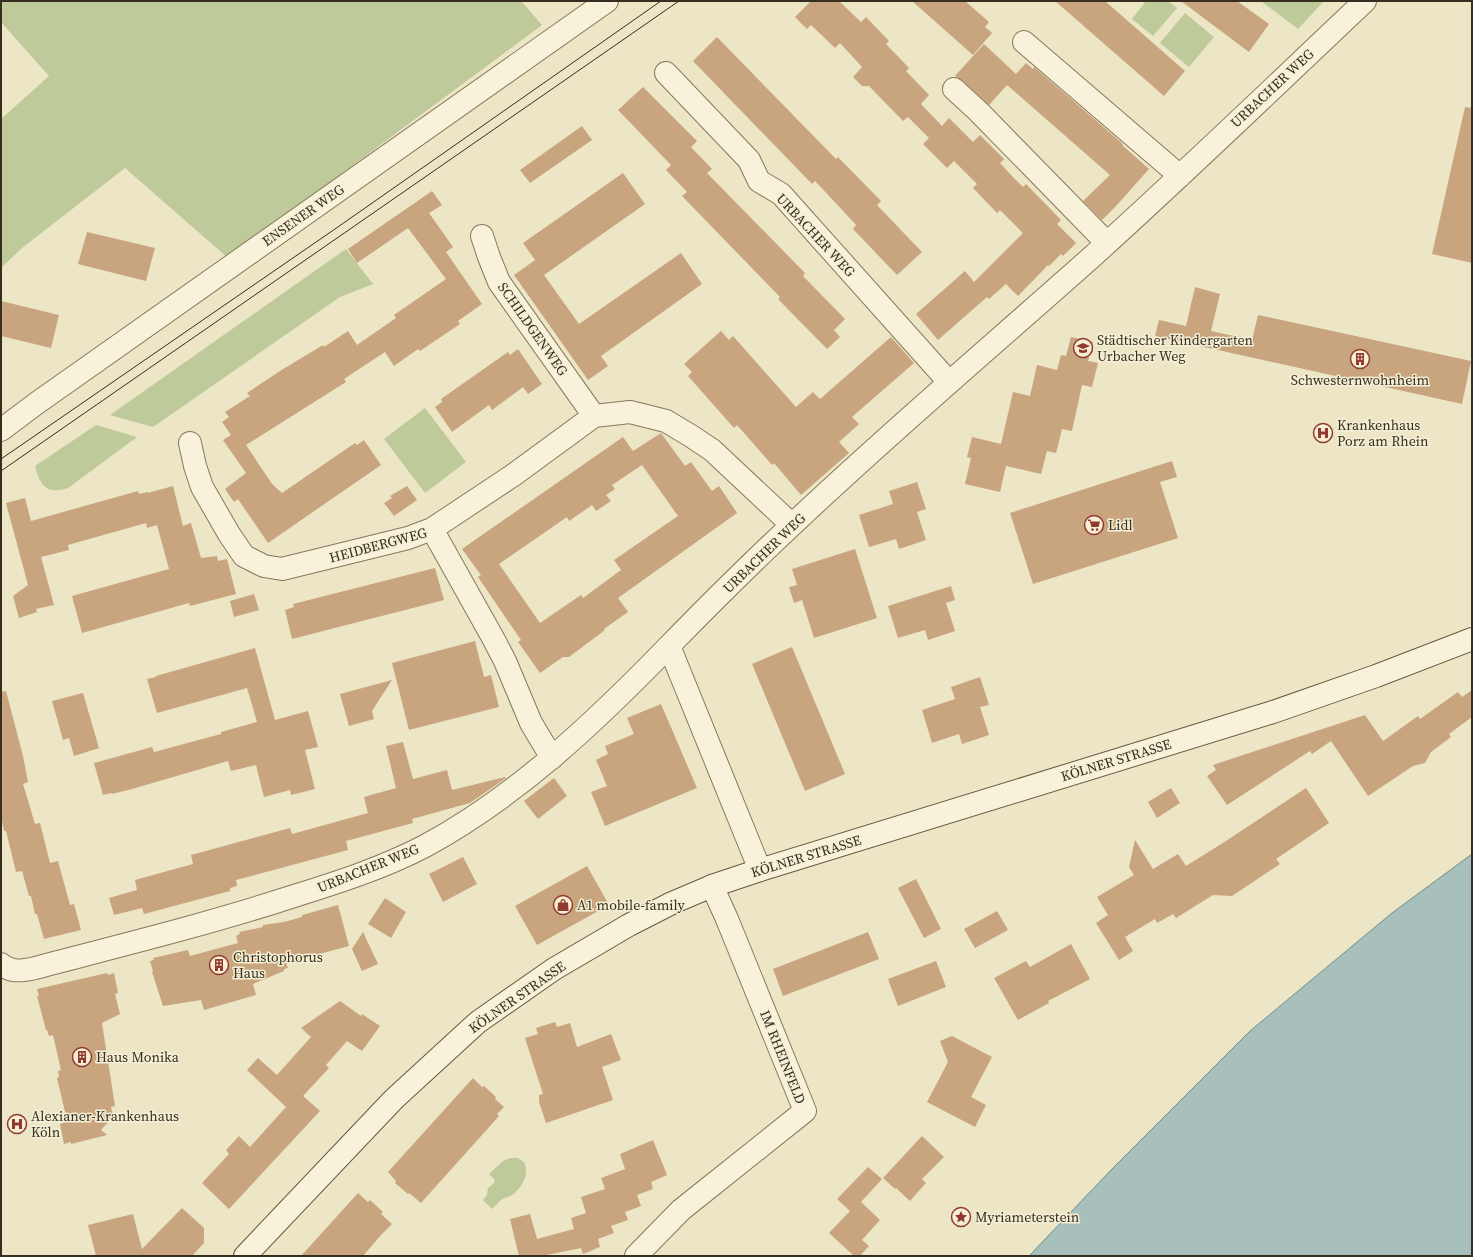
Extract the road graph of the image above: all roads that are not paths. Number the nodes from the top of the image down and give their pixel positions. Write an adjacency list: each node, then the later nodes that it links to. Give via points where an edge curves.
1 (607, 1): 11 (street, ENSENER WEG)
2 (1365, 1): 6 (street, URBACHER WEG)
3 (1024, 42): 6 (street)
4 (666, 73): 9 (street, URBACHER WEG, via 749,160 759,181 780,194)
5 (954, 89): 8 (street)
6 (1180, 176): 8 (street, URBACHER WEG)
7 (482, 236): 10 (street, SCHILDGENWEG, via 499,282)
8 (1107, 243): 9 (street, URBACHER WEG)
9 (948, 382): 13 (street, URBACHER WEG)
10 (594, 416): 13 (street, via 630,412 666,421 712,450); 14 (street, via 512,476)
11 (1, 430)
12 (190, 443): 14 (street, HEIDBERGWEG, via 202,487 229,534 244,556 264,566 282,569 408,538)
13 (792, 525): 16 (street, URBACHER WEG)
14 (432, 529): 17 (street, HEIDBERGWEG, via 493,638 531,723)
15 (1472, 639): 18 (street, KÖLNER STRASSE, via 1273,712)
16 (669, 646): 17 (street, URBACHER WEG, via 595,720); 18 (street)
17 (552, 758): 20 (street, URBACHER WEG, via 472,818 422,848 374,869 318,889 189,928 31,969 14,971)
18 (760, 870): 19 (street, KÖLNER STRASSE)
19 (712, 886): 21 (street, KÖLNER STRASSE, via 629,924 554,969 478,1022 394,1099); 22 (street, IM RHEINFELD, via 805,1110 681,1210)
20 (4, 966)
21 (245, 1256)
22 (636, 1256)

